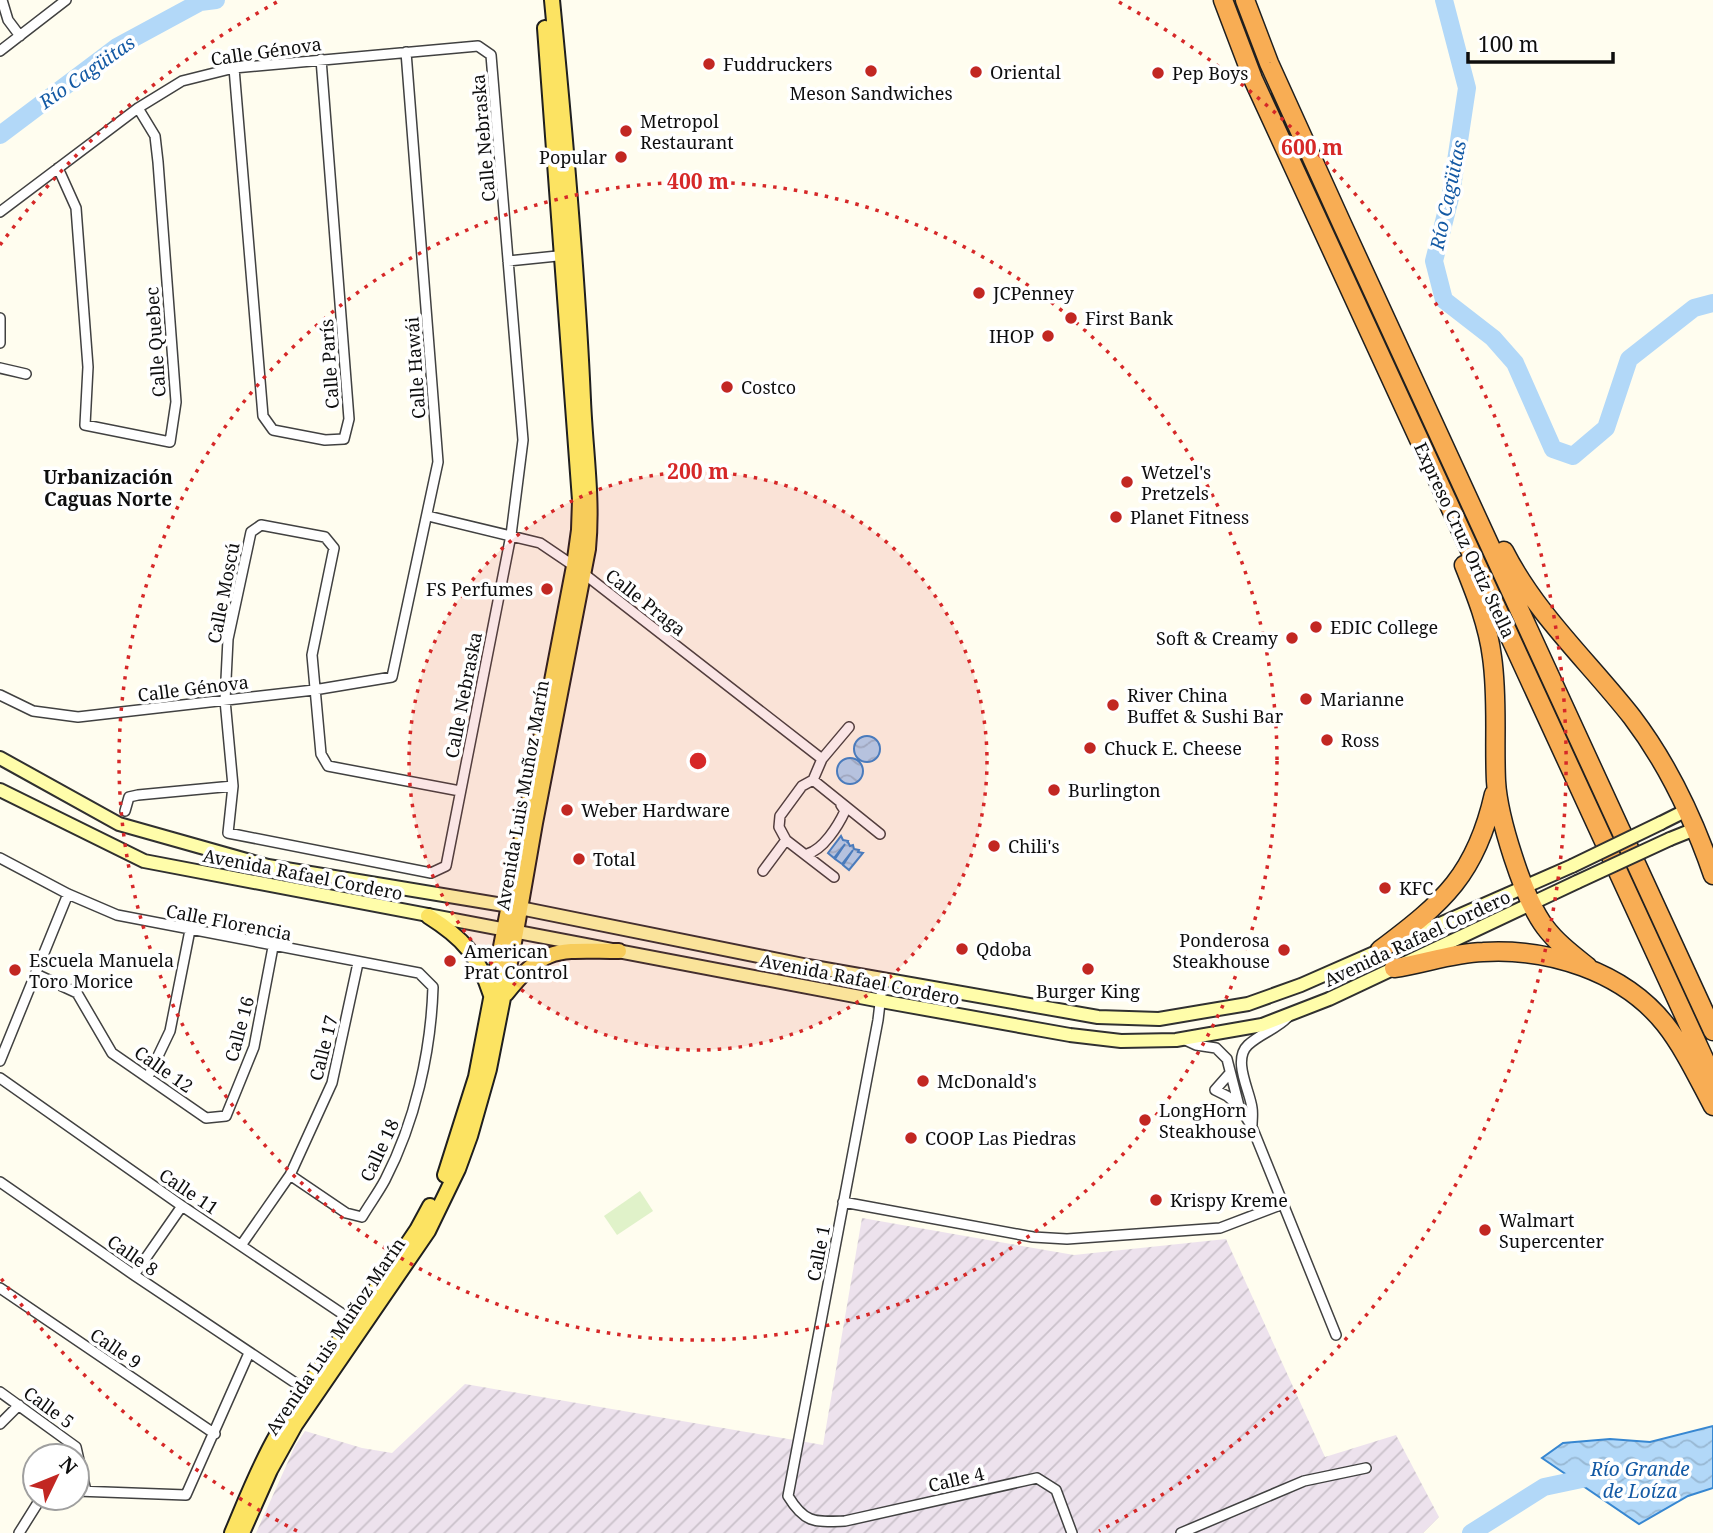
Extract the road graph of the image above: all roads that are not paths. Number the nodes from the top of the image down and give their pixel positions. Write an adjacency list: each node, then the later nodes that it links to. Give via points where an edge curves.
1 (2, 0): 7 (street, via 8,20)
2 (66, 0): 7 (street)
3 (542, 0): 8 (main road, Avenida Luis Muñoz Marín)
4 (552, 0): 8 (main road, Avenida Luis Muñoz Marín)
5 (1223, 0): 24 (highway, Expreso Cruz Ortiz Stella, via 1253,79)
6 (1245, 0): 23 (highway, Expreso Cruz Ortiz Stella, via 1269,64)
7 (20, 36): 9 (street)
8 (551, 39): 17 (main road, Avenida Luis Muñoz Marín)
9 (0, 51)
10 (406, 52): 11 (street, Calle Génova, via 478,46); 12 (street, Calle Génova); 25 (street, Calle Hawái, via 438,462)
11 (492, 55): 18 (street, Calle Nebraska)
12 (321, 59): 13 (street, Calle Génova); 13 (street, Calle París, via 349,419 344,439 273,430 263,416)
13 (234, 68): 14 (street, Calle Génova, via 182,81)
14 (138, 108): 15 (street, Calle Génova); 15 (street, Calle Quebec, via 155,136 158,162 176,402 170,442 85,425 88,367 76,208)
15 (58, 168): 16 (street, Calle Génova)
16 (0, 212)
17 (569, 255): 18 (street); 27 (main road, Avenida Luis Muñoz Marín)
18 (508, 261): 26 (street, Calle Nebraska, via 523,440)
19 (0, 317): 20 (street)
20 (0, 344)
21 (0, 368): 22 (street)
22 (26, 374)
23 (1465, 492): 41 (highway, via 1544,615 1647,739); 70 (highway, Expreso Cruz Ortiz Stella)
24 (1445, 498): 36 (highway, via 1457,550 1488,632 1495,689); 76 (highway, Expreso Cruz Ortiz Stella)
25 (428, 516): 26 (street, Calle Praga); 28 (street, Calle Hawái)
26 (511, 535): 27 (street, Calle Praga, via 540,542); 39 (street, Calle Nebraska)
27 (579, 569): 34 (street, Calle Praga); 54 (main road, Avenida Luis Muñoz Marín)
28 (393, 677): 29 (street, Calle Génova)
29 (314, 690): 31 (street, Calle Génova); 31 (street, Calle Moscú, via 312,655 334,548 325,537 261,525 251,532 228,639); 39 (street, via 321,754 328,766)
30 (1, 699): 31 (street, Calle Génova, via 33,712 78,717)
31 (225, 700): 37 (street, Calle Moscú)
32 (849, 727): 34 (street)
33 (0, 758): 54 (main road, Avenida Rafael Cordero, via 119,824 268,866)
34 (822, 759): 35 (street)
35 (813, 780): 40 (street); 45 (street, via 802,786 780,816 779,827)
36 (1496, 783): 51 (highway, via 1506,835); 59 (highway, via 1480,843 1463,874 1433,909)
37 (233, 786): 39 (street, Calle Nebraska, via 228,833 431,873 446,866); 42 (street, via 129,797)
38 (0, 790): 55 (main road, Avenida Rafael Cordero, via 144,861)
39 (460, 791)
40 (841, 803): 44 (street); 46 (street, via 845,811 841,820 816,852)
41 (1687, 810): 43 (highway); 51 (main road, Avenida Rafael Cordero, bridge)
42 (125, 811)
43 (1695, 829): 49 (highway); 53 (main road, Avenida Rafael Cordero, bridge)
44 (880, 834)
45 (786, 840): 46 (street); 48 (street)
46 (807, 854): 50 (street)
47 (0, 858): 52 (street, Calle Florencia)
48 (763, 871)
49 (1713, 875)
50 (834, 877)
51 (1524, 886): 53 (highway); 59 (main road, Avenida Rafael Cordero)
52 (68, 894): 56 (street, Calle Florencia, via 117,915); 64 (street)
53 (1531, 903): 62 (highway, via 1555,940); 63 (main road, Avenida Rafael Cordero)
54 (515, 907): 57 (main road, Avenida Luis Muñoz Marín); 65 (main road, Avenida Rafael Cordero)
55 (428, 916): 57 (main road, Avenida Rafael Cordero); 66 (main road, via 450,930 478,959)
56 (190, 930): 58 (street, Calle Florencia); 74 (street, via 170,1031)
57 (511, 931): 60 (main road, Avenida Rafael Cordero); 66 (main road, Avenida Luis Muñoz Marín)
58 (273, 947): 61 (street, Calle Florencia); 79 (street, Calle 16, via 254,1047)
59 (1380, 950): 65 (main road, Avenida Rafael Cordero, via 1248,1004 1158,1019 1098,1017)
60 (619, 951): 66 (main road, via 566,951 544,957); 67 (main road, Avenida Rafael Cordero)
61 (358, 963): 68 (street, Calle Florencia, via 419,973 433,987); 81 (street, Calle 17, via 332,1083)
62 (1588, 967): 63 (highway, via 1540,956 1483,952); 78 (highway, via 1653,1010 1679,1044)
63 (1394, 968): 69 (main road, Avenida Rafael Cordero)
64 (36, 974): 72 (street); 74 (street, Calle 12, via 77,993 113,1054)
65 (883, 978): 67 (street, Calle 1)
66 (497, 998): 89 (main road, Avenida Luis Muñoz Marín, via 444,1178)
67 (881, 1001): 71 (main road, Avenida Rafael Cordero, via 1070,1035 1121,1041); 83 (street, Calle 1)
68 (433, 1011): 81 (street, Calle 18, via 415,1107 385,1180 362,1217 346,1213)
69 (1290, 1015): 71 (main road, Avenida Rafael Cordero, via 1262,1025); 80 (street, via 1245,1048 1243,1073)
70 (1713, 1031)
71 (1184, 1039): 73 (street, via 1216,1048 1227,1059)
72 (0, 1060)
73 (1230, 1073): 77 (street); 77 (street, via 1214,1090)
74 (148, 1077): 79 (street, Calle 12, via 206,1118)
75 (0, 1078): 85 (street, Calle 11)
76 (1713, 1078)
77 (1239, 1106): 80 (street)
78 (1713, 1106)
79 (226, 1116)
80 (1252, 1127): 84 (street)
81 (290, 1174): 86 (street, Calle 17)
82 (0, 1182): 87 (street, Calle 8)
83 (843, 1202): 84 (street, via 1033,1237 1067,1239 1220,1228); 101 (street, Calle 1, via 788,1496 798,1512)
84 (1283, 1204): 90 (street)
85 (182, 1206): 86 (street, Calle 11); 87 (street)
86 (242, 1244): 89 (street, Calle 11)
87 (134, 1275): 91 (street, Calle 8)
88 (0, 1288): 96 (street, Calle 9)
89 (358, 1324): 103 (main road, Avenida Luis Muñoz Marín, via 303,1392 257,1474); 104 (main road, Avenida Luis Muñoz Marín, via 270,1470)
90 (1336, 1335)
91 (249, 1353): 92 (street, Calle 8); 96 (street)
92 (295, 1382)
93 (0, 1392): 94 (street, Calle 5)
94 (19, 1405): 95 (street); 97 (street, Calle 5)
95 (0, 1424)
96 (215, 1434): 99 (street, via 186,1495)
97 (69, 1442)
98 (1366, 1468): 106 (street, via 1304,1481)
99 (91, 1491)
100 (32, 1512): 102 (street)
101 (815, 1522): 105 (street, Calle 4, via 845,1521 1037,1478 1056,1490)
102 (19, 1533)
103 (232, 1533)
104 (243, 1533)
105 (1072, 1533)
106 (1181, 1533)

